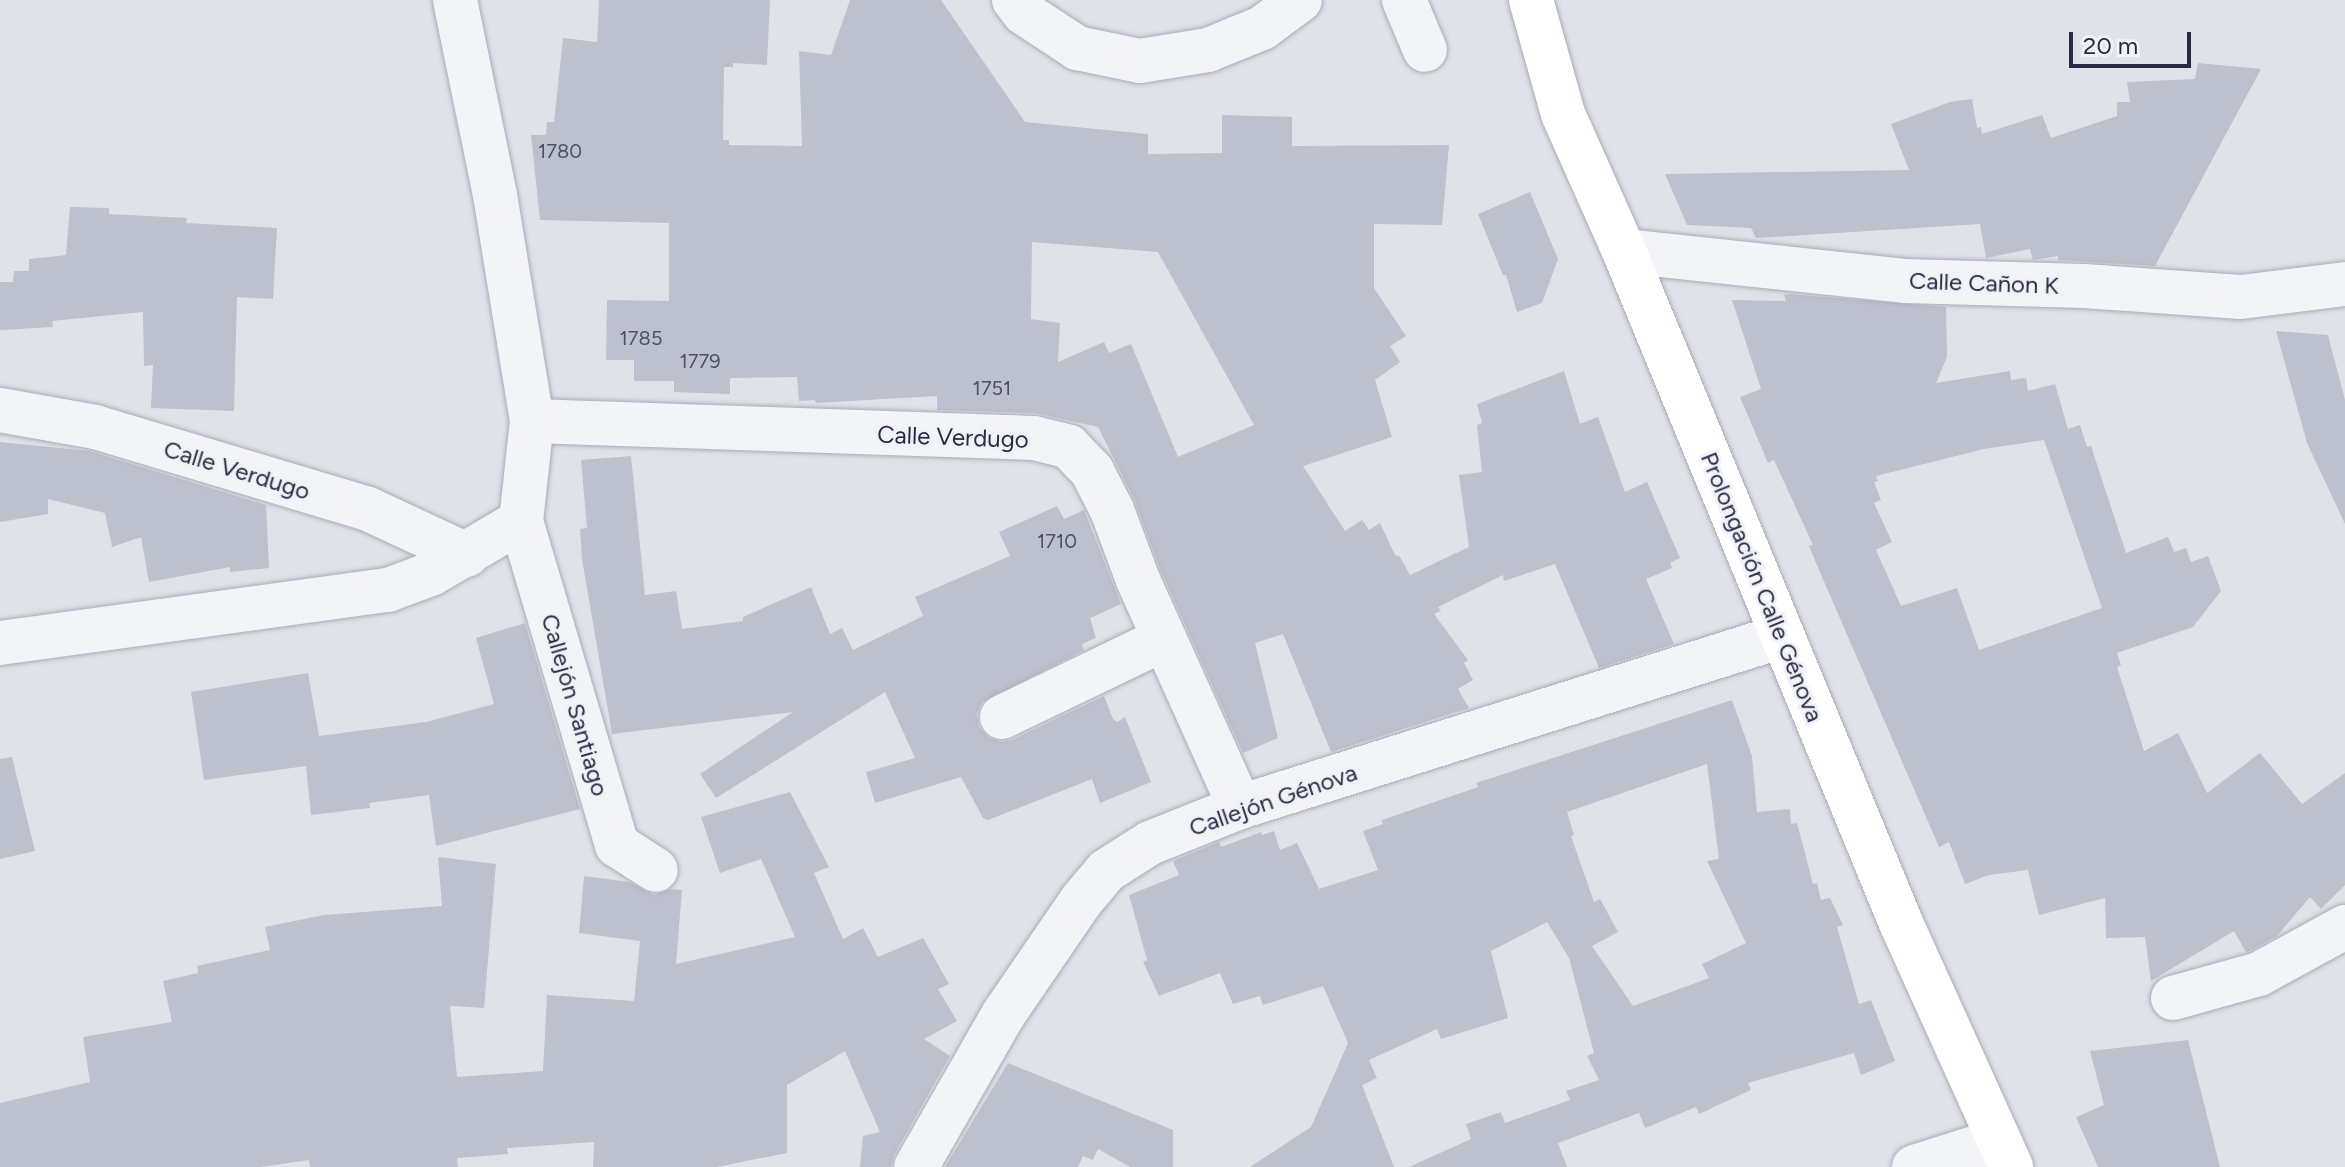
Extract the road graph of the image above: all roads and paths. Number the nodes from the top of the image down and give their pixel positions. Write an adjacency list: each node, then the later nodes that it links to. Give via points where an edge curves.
1 (455, 0): 10 (street, via 495,195)
2 (1014, 0): 3 (street, via 1024,13 1077,48 1140,61 1208,50 1262,28)
3 (1300, 0)
4 (1404, 0): 6 (street)
5 (1531, 0): 7 (main road, Prolongación Calle Génova, via 1563,114)
6 (1425, 50)
7 (1624, 251): 8 (street, Calle Cañon K, via 1904,281 2241,297); 13 (main road, Prolongación Calle Génova)
8 (2345, 284)
9 (0, 410): 12 (street, Calle Verdugo, via 95,427 368,509)
10 (532, 421): 11 (street); 14 (street, Calle Verdugo, via 1034,438 1069,447 1092,471 1112,510)
11 (521, 521): 12 (street); 18 (street, Callejón Santiago, via 617,845)
12 (467, 555): 15 (street, via 388,590)
13 (1782, 636): 17 (street, Callejón Génova); 21 (main road, Prolongación Calle Génova, via 1901,923)
14 (1164, 639): 16 (street); 17 (street, Calle Verdugo)
15 (0, 643)
16 (1002, 717)
17 (1240, 807): 22 (street, Callejón Génova, via 1150,843 1106,871 1003,1015)
18 (656, 870)
19 (2345, 927): 20 (street, via 2259,974)
20 (2173, 998)
21 (2005, 1154): 23 (street)
22 (916, 1167)
23 (1914, 1167)

